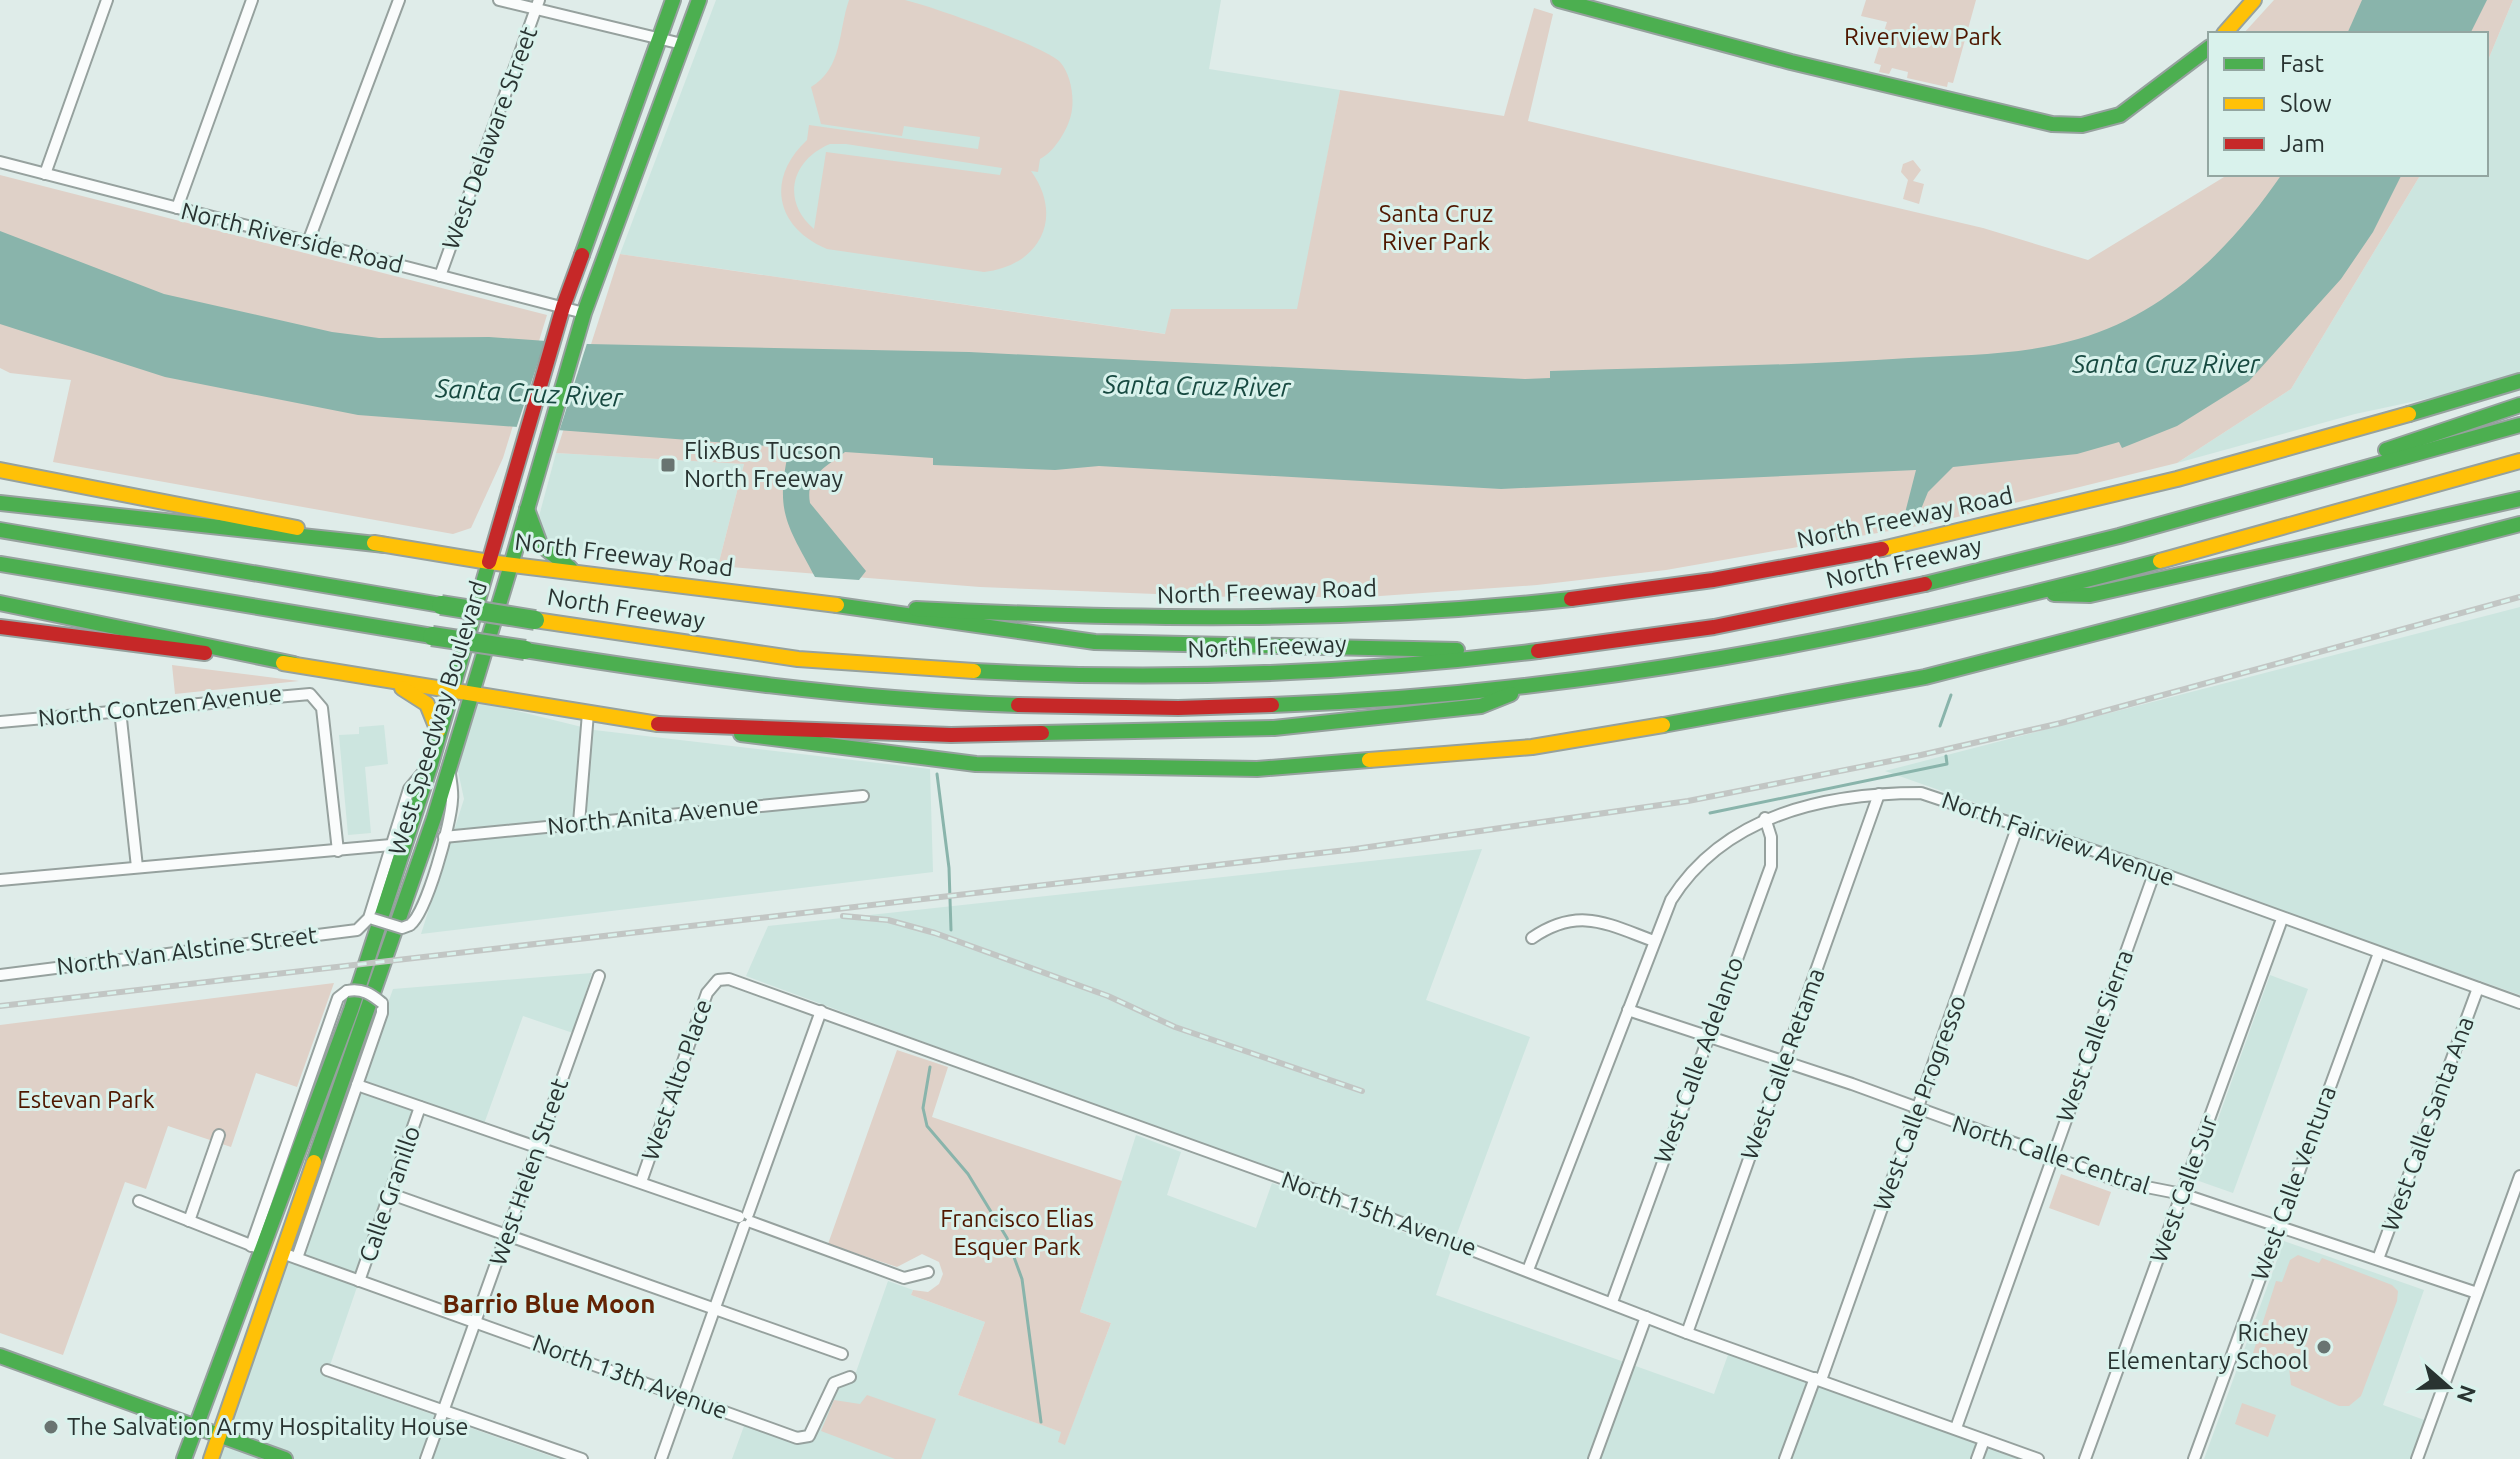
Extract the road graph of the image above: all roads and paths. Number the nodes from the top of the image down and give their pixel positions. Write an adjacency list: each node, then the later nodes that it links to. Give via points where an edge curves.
1 (107, 0): 15 (street)
2 (252, 0): 16 (street)
3 (399, 0): 17 (street)
4 (499, 0): 9 (street)
5 (673, 0): 11 (main road, West Speedway Boulevard)
6 (699, 0): 12 (main road, West Speedway Boulevard)
7 (1559, 0): 13 (main road, via 1760,55 2052,124 2099,123 2132,108)
8 (2254, 0): 10 (main road)
9 (537, 5): 11 (street); 18 (street, West Delaware Street)
10 (2226, 32)
11 (658, 38): 12 (street); 19 (main road, West Speedway Boulevard)
12 (682, 44): 20 (main road, West Speedway Boulevard)
13 (2208, 49)
14 (0, 162): 15 (street, North Riverside Road)
15 (45, 174): 16 (street, North Riverside Road)
16 (177, 208): 17 (street, North Riverside Road)
17 (308, 242): 18 (street, North Riverside Road)
18 (440, 276): 19 (street, North Riverside Road)
19 (563, 307): 20 (street, North Riverside Road); 33 (main road, West Speedway Boulevard)
20 (581, 322): 28 (main road, West Speedway Boulevard)
21 (2520, 381): 39 (main road, North Freeway Road, via 1991,526 1762,573 1611,594 1284,619 1127,619)
22 (2520, 405): 29 (main road)
23 (2520, 425): 29 (main road, North Freeway)
24 (2520, 461): 37 (main road)
25 (0, 470): 32 (main road, North Freeway Road)
26 (2520, 499): 37 (main road, via 2090,595)
27 (0, 503): 32 (main road)
28 (527, 509): 35 (main road, West Speedway Boulevard); 36 (main road, via 535,543)
29 (2187, 516): 41 (main road, North Freeway, via 1873,596 1711,628)
30 (2520, 524): 50 (main road, via 1925,677 1532,747 1257,769 976,764)
31 (0, 530): 41 (main road, North Freeway, bridge, via 667,641 883,667 1117,675 1335,669)
32 (385, 545): 33 (main road, North Freeway Road)
33 (489, 562): 35 (main road, North Freeway Road); 45 (main road, West Speedway Boulevard)
34 (0, 564): 44 (main road, bridge, via 656,674 880,699 1015,708 1210,708 1334,704)
35 (511, 565): 36 (main road, North Freeway Road); 46 (main road, West Speedway Boulevard)
36 (582, 574): 39 (main road, North Freeway Road)
37 (2032, 594): 44 (main road, via 1765,653)
38 (0, 603): 42 (main road)
39 (837, 605): 41 (main road, via 1095,642)
40 (0, 627): 42 (main road)
41 (1536, 652)
42 (294, 664): 43 (main road)
43 (387, 681): 45 (main road); 51 (main road, via 432,708)
44 (1532, 686): 50 (main road, via 1481,706 1274,728 951,735)
45 (451, 690): 46 (main road); 51 (main road, West Speedway Boulevard)
46 (472, 694): 48 (main road); 52 (main road, West Speedway Boulevard)
47 (120, 710): 49 (street, North Contzen Avenue); 60 (street, North Contzen Avenue, via 302,692 318,699); 61 (street)
48 (588, 713): 50 (main road); 56 (street)
49 (0, 722)
50 (658, 724)
51 (439, 736): 52 (main road, West Speedway Boulevard)
52 (440, 766): 58 (street, via 452,801); 59 (street, via 409,789); 93 (main road, West Speedway Boulevard, via 351,1010); 94 (main road, West Speedway Boulevard)
53 (1879, 794): 55 (street, North Fairview Avenue); 57 (street, North Fairview Avenue, via 1921,793); 77 (street, West Calle Retama)
54 (863, 796): 56 (street, North Anita Avenue)
55 (1765, 818): 67 (street, North Fairview Avenue, via 1744,828 1690,872); 76 (street, West Calle Adelanto, via 1771,866)
56 (579, 823): 58 (street, North Anita Avenue)
57 (2018, 825): 62 (street, North Fairview Avenue); 80 (street, West Calle Progresso)
58 (444, 837): 64 (street, bridge, via 419,914 410,925 402,928)
59 (391, 845): 60 (street); 64 (street)
60 (338, 851): 61 (street)
61 (137, 867): 63 (street)
62 (2155, 871): 65 (street, North Fairview Avenue); 83 (street, West Calle Sierra)
63 (0, 880)
64 (371, 918): 69 (street, North Van Alstine Street, via 357,930)
65 (2282, 919): 68 (street, North Fairview Avenue); 87 (street, West Calle Sur)
66 (1532, 938): 67 (street, via 1564,921 1581,919)
67 (1654, 941): 74 (street, North Fairview Avenue)
68 (2379, 953): 72 (street, North Fairview Avenue); 91 (street, West Calle Ventura)
69 (0, 975)
70 (599, 976): 82 (street, West Helen Street)
71 (718, 980): 75 (street, North 15th Avenue, via 729,979); 85 (street, West Alto Place, via 707,993)
72 (2478, 988): 73 (street, North Fairview Avenue); 95 (street, West Calle Santa Ana)
73 (2520, 1003)
74 (1628, 1010): 76 (street, North Calle Central); 96 (street, North Fairview Avenue)
75 (821, 1011): 89 (street); 96 (street, North 15th Avenue)
76 (1707, 1035): 77 (street, North Calle Central); 100 (street, West Calle Adelanto)
77 (1784, 1062): 80 (street, North Calle Central); 104 (street, West Calle Retama)
78 (357, 1085): 79 (street); 93 (street, West Speedway Boulevard, bridge, via 382,1013 382,1003 357,989 338,998); 94 (street, West Speedway Boulevard)
79 (420, 1107): 82 (street); 86 (street, Calle Granillo)
80 (1918, 1111): 83 (street, North Calle Central); 109 (street, West Calle Progresso)
81 (219, 1135): 90 (street)
82 (536, 1147): 85 (street); 92 (street, West Helen Street)
83 (2052, 1157): 87 (street, North Calle Central, via 2121,1182); 113 (street, West Calle Sierra)
84 (2520, 1176): 99 (street)
85 (641, 1182): 89 (street)
86 (391, 1194): 92 (street); 98 (street, Calle Granillo)
87 (2182, 1194): 91 (street, North Calle Central); 126 (street, West Calle Sur)
88 (139, 1201): 90 (street)
89 (745, 1220): 97 (street, via 904,1278); 101 (street)
90 (189, 1221): 93 (street)
91 (2279, 1225): 95 (street, North Calle Central); 127 (street, West Calle Ventura)
92 (507, 1234): 101 (street); 103 (street, West Helen Street)
93 (256, 1247): 112 (main road, West Speedway Boulevard)
94 (290, 1256): 98 (street, North 13th Avenue); 114 (main road, West Speedway Boulevard)
95 (2378, 1259): 99 (street, North Calle Central)
96 (1528, 1270): 100 (street, North 15th Avenue)
97 (928, 1272)
98 (359, 1281): 103 (street, North 13th Avenue)
99 (2477, 1293): 128 (street)
100 (1612, 1302): 102 (street, North 15th Avenue)
101 (715, 1308): 105 (street); 110 (street)
102 (1646, 1317): 104 (street, North 15th Avenue); 122 (street)
103 (476, 1321): 110 (street, North 13th Avenue); 111 (street, West Helen Street)
104 (1687, 1333): 109 (street, North 15th Avenue)
105 (842, 1354)
106 (0, 1356): 112 (main road)
107 (327, 1370): 111 (street)
108 (850, 1377): 110 (street, North 13th Avenue, via 834,1383 816,1427 809,1436 797,1438)
109 (1818, 1379): 113 (street, North 15th Avenue); 123 (street, West Calle Progresso)
110 (683, 1397): 121 (street)
111 (444, 1409): 119 (street, West Helen Street); 120 (street)
112 (195, 1428): 114 (main road); 116 (main road, West Speedway Boulevard)
113 (1956, 1428): 115 (street, North 15th Avenue)
114 (219, 1436): 117 (main road, West Speedway Boulevard); 118 (main road)
115 (1984, 1440): 124 (street); 125 (street, North 15th Avenue)
116 (184, 1459)
117 (211, 1459)
118 (285, 1459)
119 (426, 1459)
120 (582, 1459)
121 (661, 1459)
122 (1594, 1459)
123 (1785, 1459)
124 (1977, 1459)
125 (2038, 1459)
126 (2085, 1459)
127 (2194, 1459)
128 (2417, 1459)

